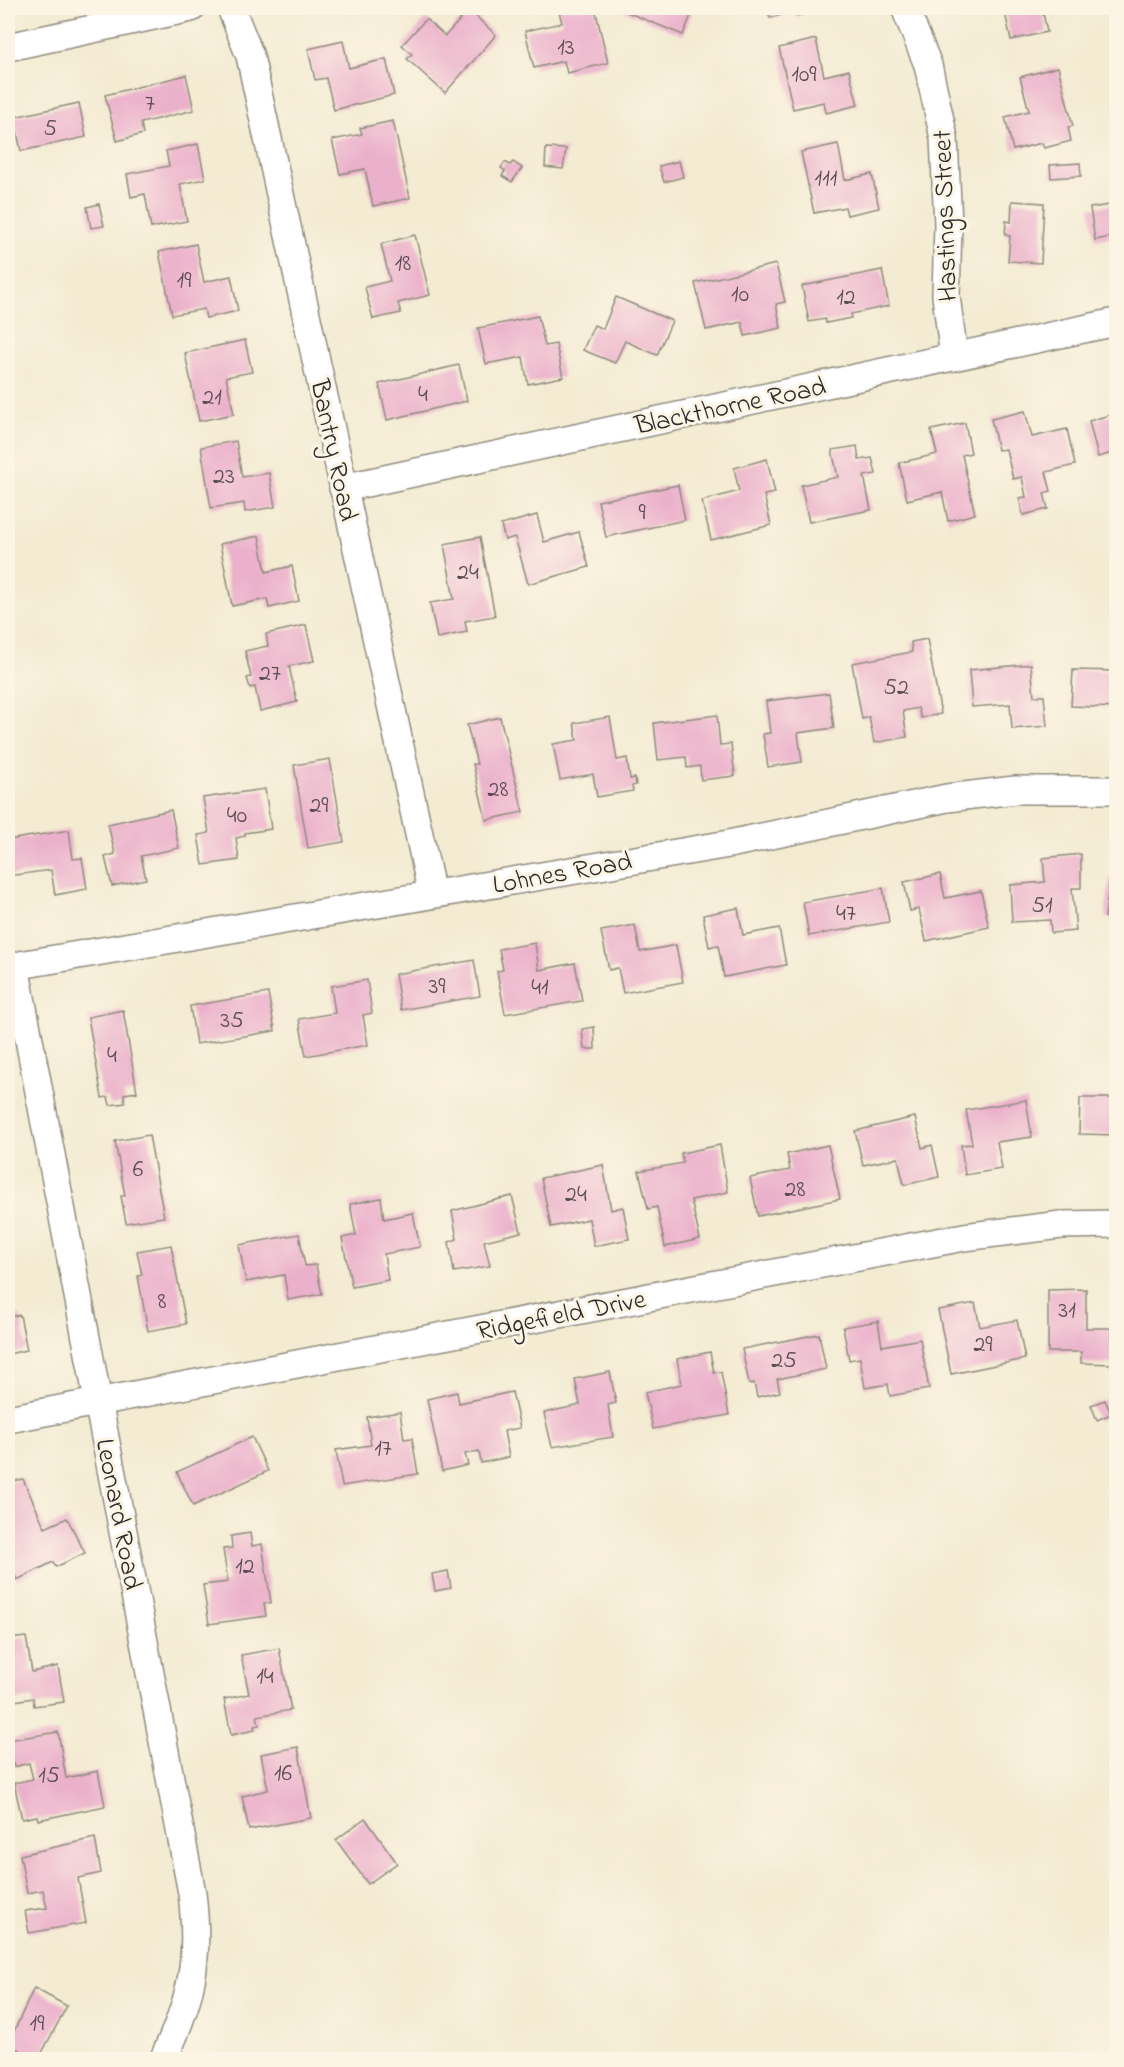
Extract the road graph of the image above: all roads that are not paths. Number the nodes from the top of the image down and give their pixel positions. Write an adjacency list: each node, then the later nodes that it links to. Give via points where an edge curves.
1 (191, 8): 4 (street)
2 (231, 8): 7 (street, Bantry Road, via 250,56)
3 (905, 8): 6 (street, Hastings Street, via 928,65 944,138 946,296)
4 (8, 47)
5 (1116, 322): 6 (street, Blackthorne Road)
6 (954, 357): 7 (street, Blackthorne Road)
7 (343, 489): 9 (street, Bantry Road)
8 (1116, 790): 9 (street, Lohnes Road, via 1016,790 947,798 729,844)
9 (432, 894): 10 (street, Lohnes Road)
10 (11, 967): 12 (street, Leonard Road)
11 (1116, 1224): 12 (street, Ridgefield Drive, via 1061,1225 964,1236)
12 (99, 1402): 13 (street, Ridgefield Drive); 14 (street, Leonard Road, via 196,1927 190,1993)
13 (8, 1419)
14 (163, 2060)

